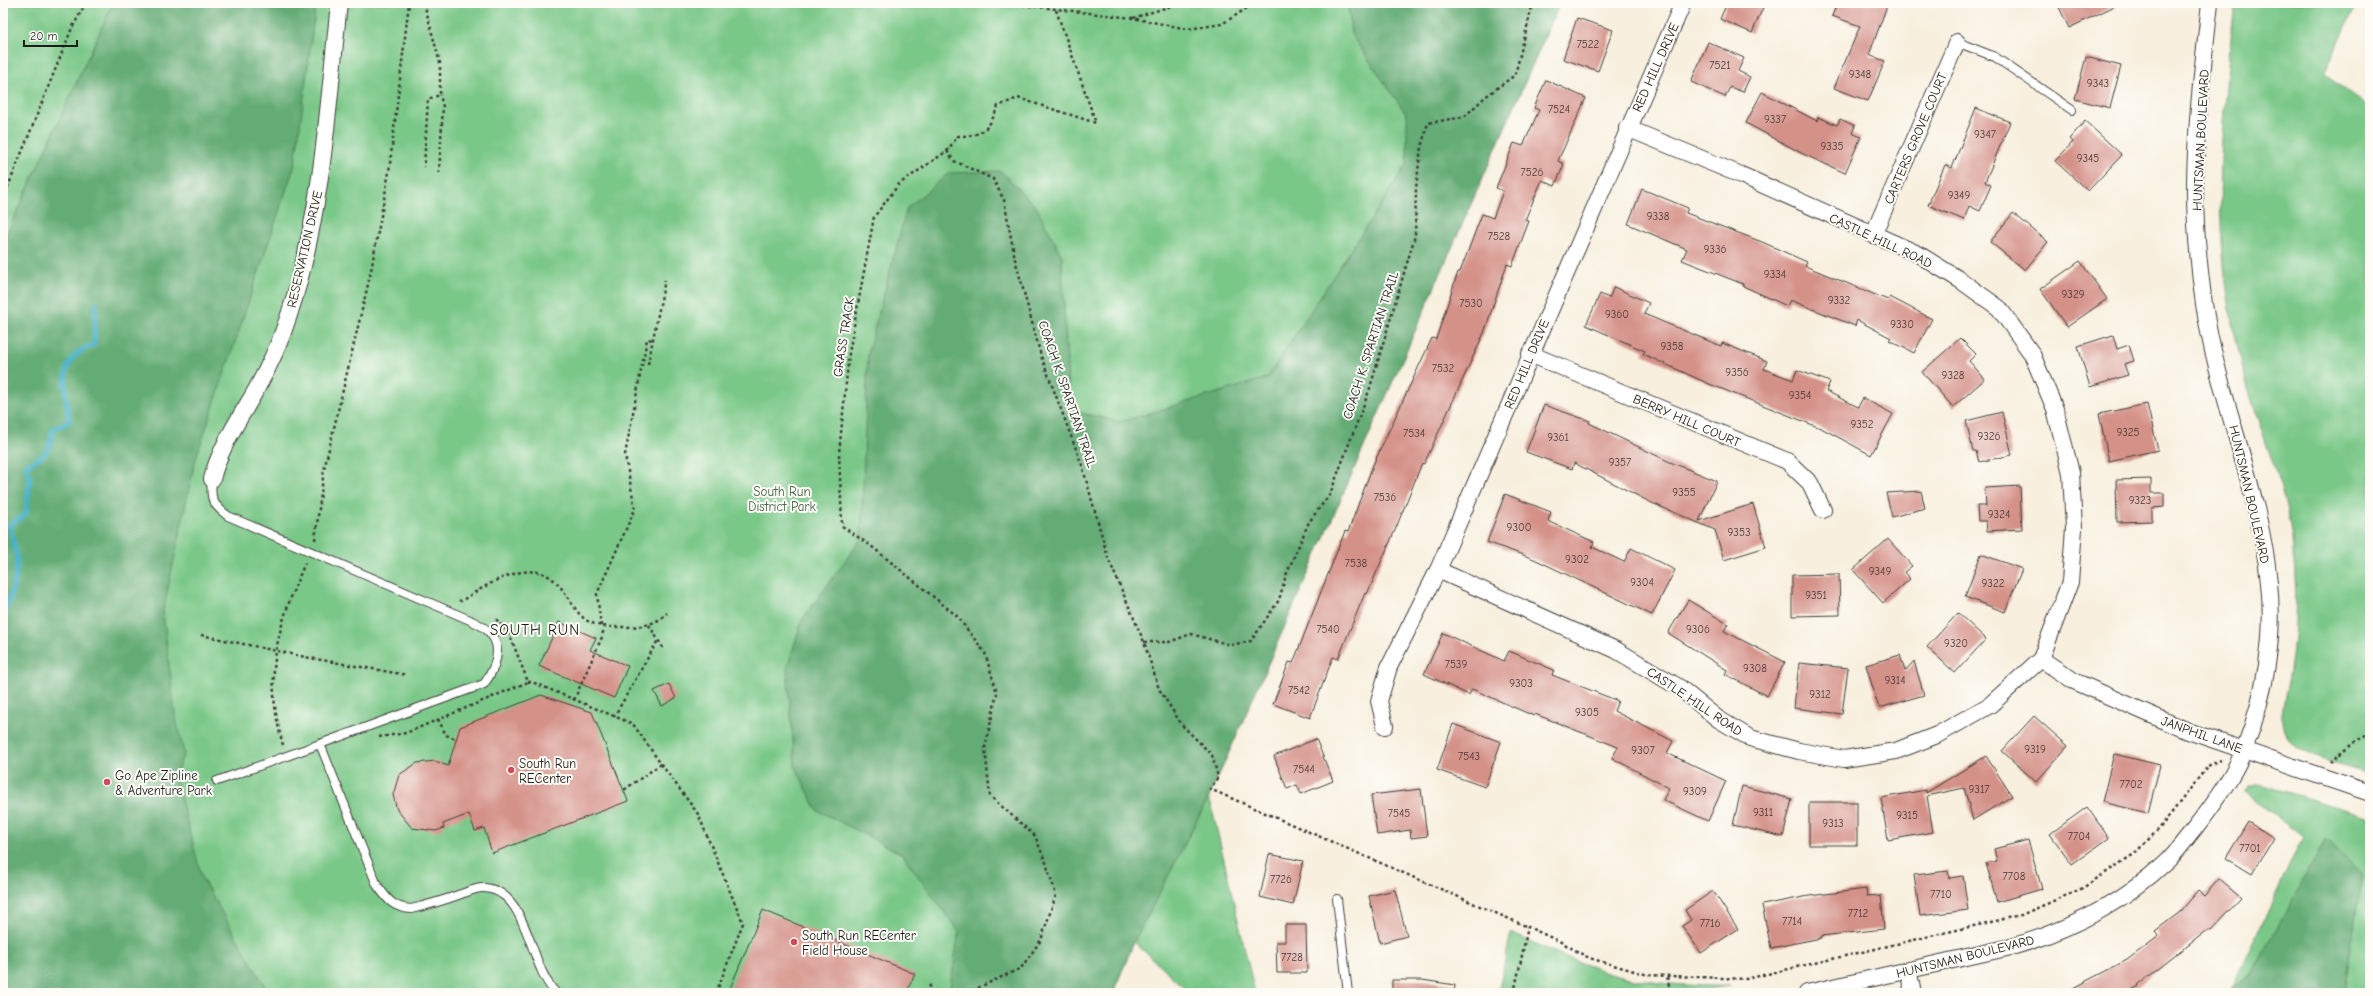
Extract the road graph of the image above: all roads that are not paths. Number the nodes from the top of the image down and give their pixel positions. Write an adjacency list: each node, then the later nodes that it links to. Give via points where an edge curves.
1 (339, 3): 9 (street, RESERVATION DRIVE, via 320,172 300,278 288,316 259,386 221,452)
2 (1683, 3): 6 (street, RED HILL DRIVE)
3 (2210, 3): 15 (street, HUNTSMAN BOULEVARD, via 2196,146 2198,254 2205,308 2261,532 2269,583 2267,666)
4 (1957, 42): 5 (lane, via 1995,57); 7 (street, CARTERS GROVE COURT)
5 (2072, 110)
6 (1627, 128): 7 (street, CASTLE HILL ROAD, via 1741,175); 8 (street, RED HILL DRIVE)
7 (1873, 235): 12 (street, CASTLE HILL ROAD, via 1918,254 1999,308 2032,354 2055,409 2071,473 2074,528 2070,582)
8 (1530, 354): 10 (street, BERRY HILL COURT, via 1787,461 1810,483); 11 (street, RED HILL DRIVE)
9 (212, 479): 14 (lane, via 211,494 214,506 228,516 470,620 490,632 497,650 494,670 484,684)
10 (1823, 510)
11 (1438, 570): 12 (street, CASTLE HILL ROAD, via 1616,650 1680,688 1718,718 1750,738 1799,752 1844,759 1896,752 1937,736 1990,705); 13 (street, RED HILL DRIVE, via 1389,667 1379,701)
12 (2041, 659): 15 (street, JANPHIL LANE, via 2082,684 2188,731)
13 (1385, 726)
14 (320, 744): 16 (lane); 20 (lane, via 377,885 391,904 401,908 417,908 481,888 502,894 518,912 538,966)
15 (2245, 749): 17 (street, JANPHIL LANE); 19 (street, HUNTSMAN BOULEVARD, via 2206,813 2167,862 2113,903 2078,923 2035,940)
16 (217, 781)
17 (2370, 793)
18 (1337, 899): 21 (lane)
19 (1908, 970): 22 (street, HUNTSMAN BOULEVARD); 23 (street)
20 (556, 993)
21 (1348, 993)
22 (1807, 993)
23 (1913, 993)

